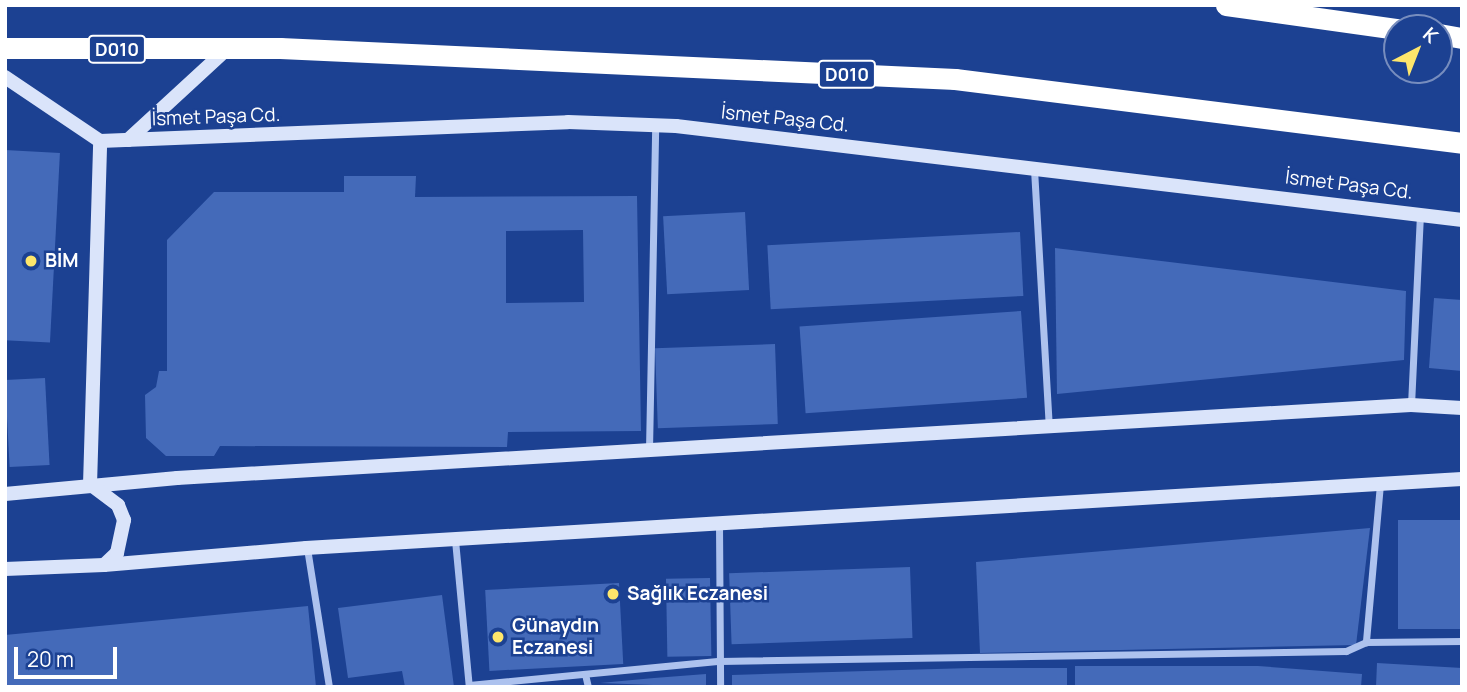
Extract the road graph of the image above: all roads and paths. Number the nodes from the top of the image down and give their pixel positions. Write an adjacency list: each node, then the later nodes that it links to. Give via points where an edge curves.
1 (1226, 5): 2 (highway)
2 (1383, 27)
3 (5, 48): 4 (highway, D010)
4 (228, 48): 7 (street); 9 (highway, D010, via 955,79)
5 (5, 77): 8 (street)
6 (655, 125): 7 (street, İsmet Paşa Cd., via 568,122); 10 (street, İsmet Paşa Cd.); 16 (street)
7 (128, 139): 8 (street, İsmet Paşa Cd.)
8 (100, 141): 19 (street)
9 (1462, 143)
10 (1034, 167): 11 (street, İsmet Paşa Cd.); 15 (street)
11 (1420, 214): 12 (street, İsmet Paşa Cd.); 13 (street)
12 (1462, 219)
13 (1411, 405): 14 (street); 15 (street)
14 (1462, 408)
15 (1049, 427): 16 (street)
16 (649, 451): 19 (street)
17 (1462, 479): 18 (street)
18 (1380, 484): 21 (street); 27 (street)
19 (90, 485): 20 (street); 24 (street, via 118,505 124,520 117,553)
20 (5, 494)
21 (719, 523): 22 (street); 28 (street)
22 (455, 539): 23 (street); 30 (street)
23 (306, 548): 24 (street); 31 (street)
24 (104, 565): 25 (street)
25 (5, 569)
26 (1462, 641): 27 (street)
27 (1366, 642): 28 (street, via 1346,651)
28 (720, 661): 29 (street); 33 (street)
29 (585, 674): 30 (street); 32 (street)
30 (469, 686)
31 (329, 687)
32 (588, 687)
33 (720, 687)

